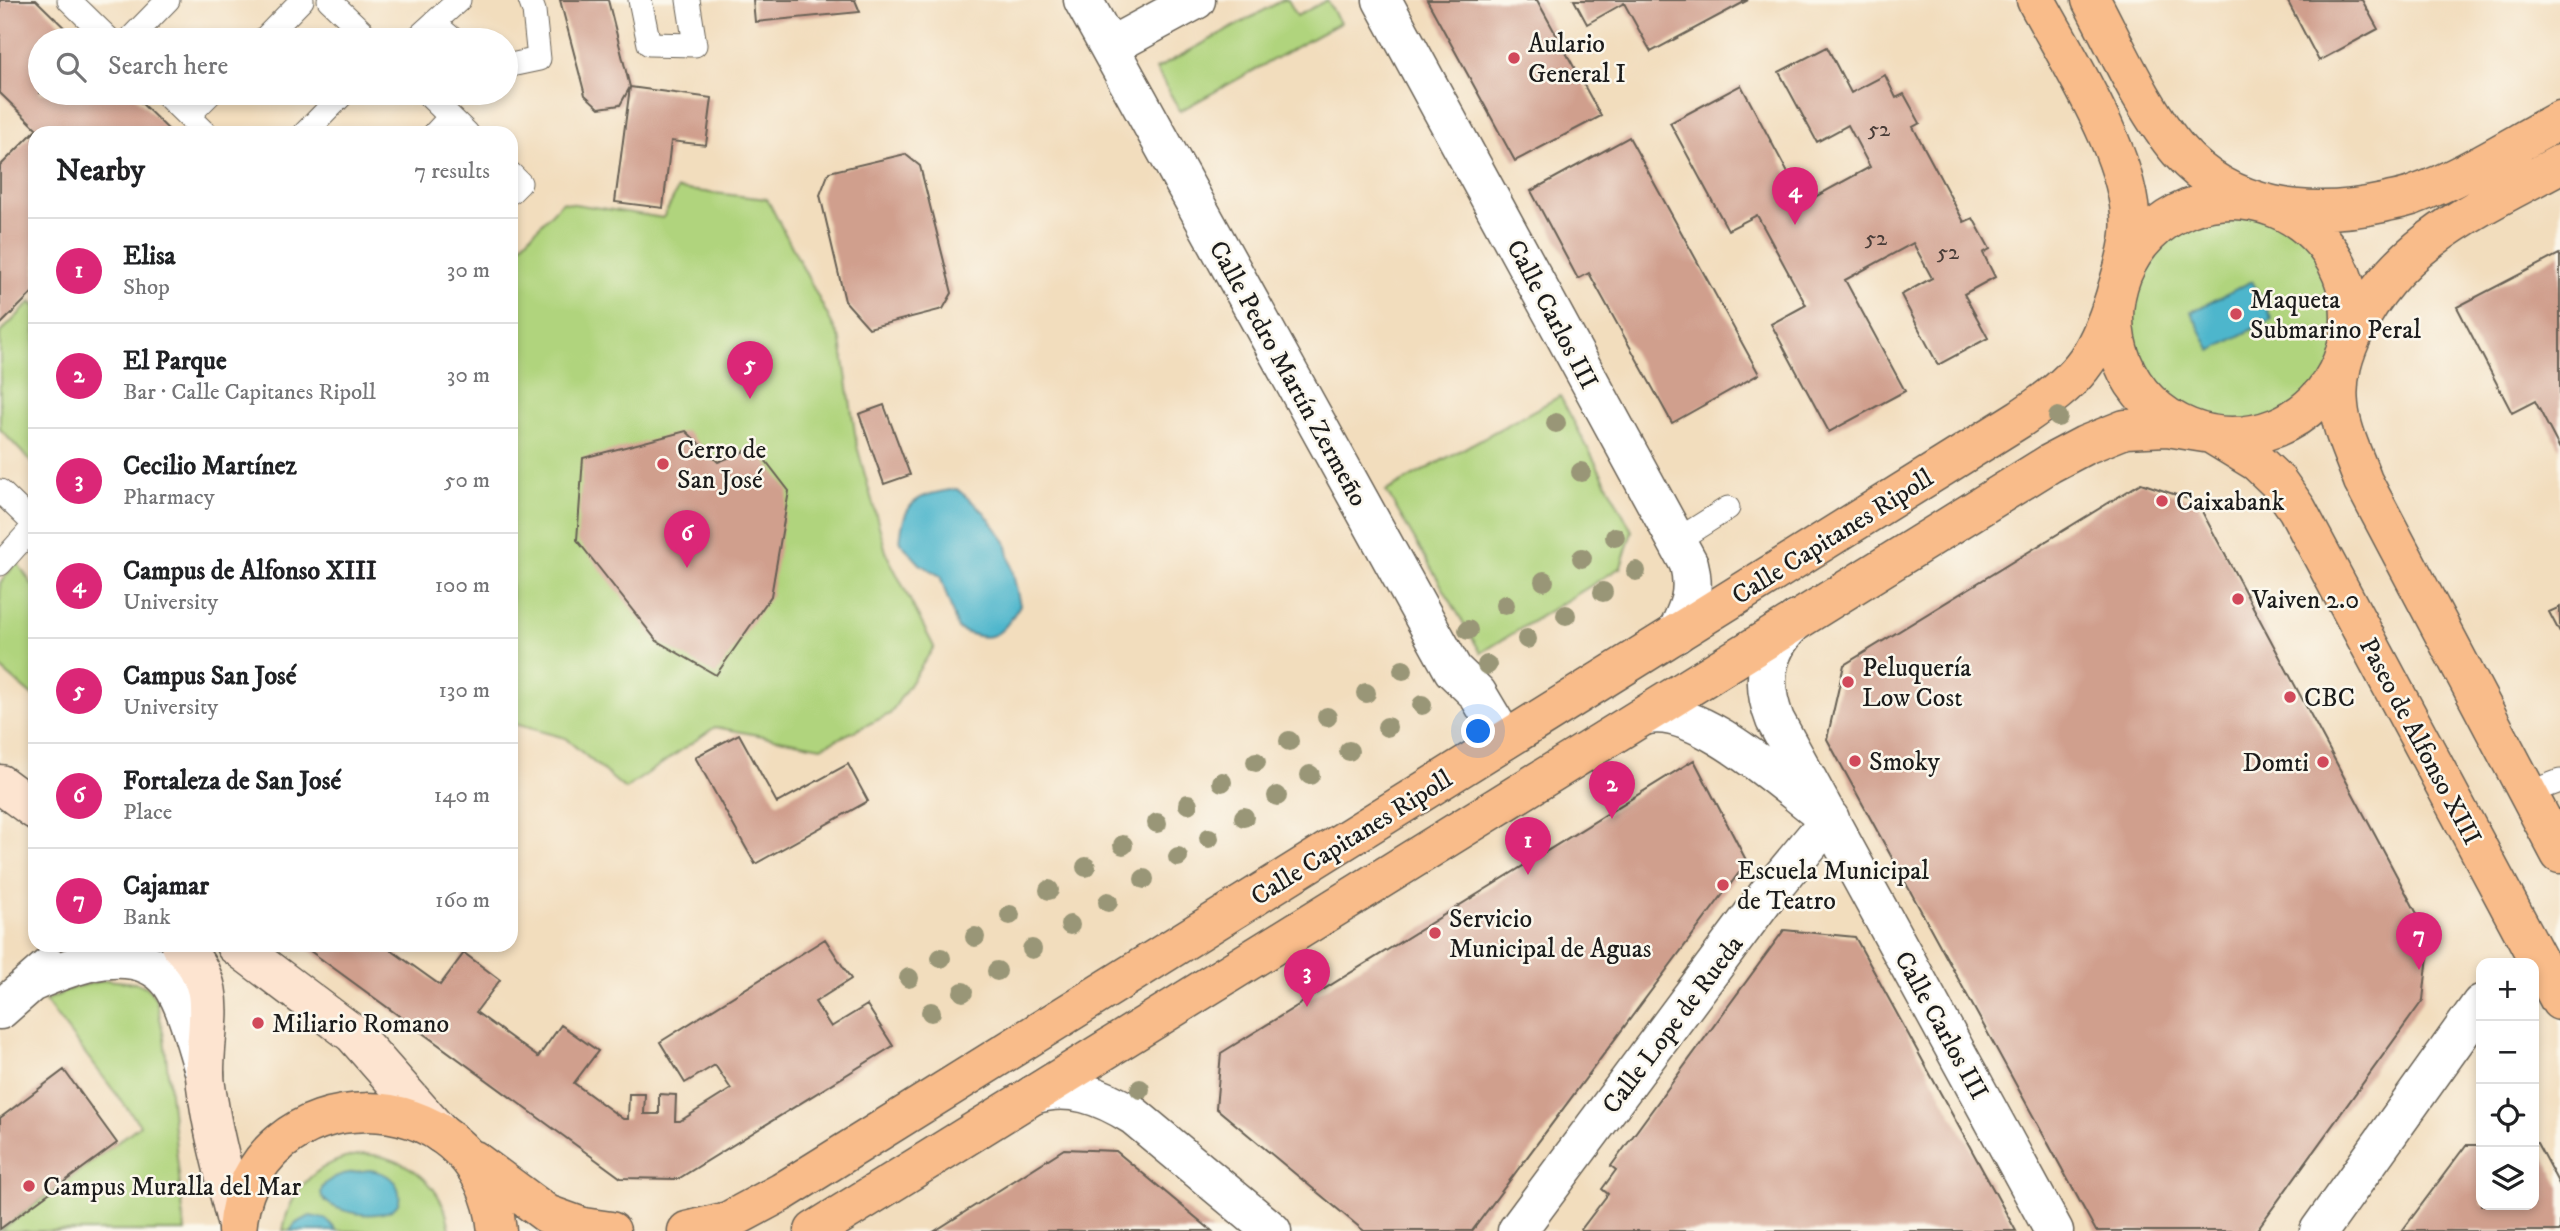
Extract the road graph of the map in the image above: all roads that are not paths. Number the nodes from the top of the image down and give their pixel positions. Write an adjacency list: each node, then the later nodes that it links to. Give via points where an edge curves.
1 (69, 0): 15 (lane)
2 (168, 0): 16 (lane)
3 (302, 0): 17 (lane)
4 (329, 0): 18 (lane)
5 (459, 0): 14 (lane)
6 (530, 0): 22 (lane, via 539,60)
7 (639, 0): 8 (lane, via 649,44 695,45)
8 (688, 0)
9 (1083, 0): 21 (street, Calle Pedro Martín Zermeño)
10 (1196, 0): 21 (street)
11 (1382, 0): 41 (street, Calle Carlos III)
12 (2036, 0): 34 (main road, via 2123,175 2131,232)
13 (2091, 0): 33 (main road, via 2178,150 2216,183)
14 (435, 24): 19 (lane); 20 (lane)
15 (98, 28)
16 (141, 28)
17 (275, 28)
18 (358, 28)
19 (430, 28)
20 (440, 28)
21 (1109, 47): 46 (street, Calle Pedro Martín Zermeño, via 1453,670 1476,693)
22 (518, 64)
23 (177, 105): 27 (lane)
24 (199, 105): 27 (lane)
25 (332, 105): 31 (lane)
26 (432, 105): 29 (lane)
27 (188, 116): 30 (lane)
28 (2560, 120): 33 (main road, via 2413,196 2342,210 2299,210)
29 (442, 125)
30 (198, 126)
31 (312, 126)
32 (2560, 164): 35 (main road, via 2423,243 2391,275)
33 (2256, 202): 34 (main road, via 2209,202 2165,220 2132,254); 35 (main road, via 2304,225 2331,255 2347,293)
34 (2120, 280): 36 (main road, via 2115,329 2126,370 2151,404 2168,417); 44 (main road, Calle Capitanes Ripoll, via 2094,352 2052,397)
35 (2345, 352): 36 (main road, via 2325,390 2286,423 2249,434); 48 (main road, via 2338,380 2339,405 2363,481)
36 (2211, 434): 43 (main road, Calle Capitanes Ripoll, via 2146,426 2085,444); 57 (main road, Paseo de Alfonso XIII, via 2257,462 2297,509)
37 (0, 491): 39 (lane)
38 (1728, 509): 41 (lane)
39 (28, 518)
40 (28, 533): 42 (lane)
41 (1676, 541): 44 (street, Calle Carlos III, via 1692,579 1692,597)
42 (0, 564)
43 (1797, 621): 45 (main road, Calle Capitanes Ripoll); 50 (street, Calle Carlos III, via 1773,649 1767,689 1775,720)
44 (1676, 634): 46 (main road, Calle Capitanes Ripoll)
45 (1644, 716): 50 (street, Calle Carlos III, via 1679,718 1735,746); 62 (main road, Calle Capitanes Ripoll)
46 (1505, 740): 66 (main road, Calle Capitanes Ripoll, via 782,1192 728,1221)
47 (0, 784): 49 (street)
48 (2544, 787): 51 (main road)
49 (28, 805)
50 (1830, 819): 71 (street, Calle Lope de Rueda, via 1767,895); 72 (street, Calle Carlos III)
51 (2560, 853)
52 (66, 952): 56 (street)
53 (188, 952): 61 (street, via 205,982 210,1002)
54 (234, 952): 58 (street)
55 (245, 952): 58 (street)
56 (31, 983): 59 (street); 61 (street, via 57,971 115,958 150,965 163,974 179,998)
57 (2550, 990)
58 (313, 1003): 63 (street, via 353,1034)
59 (0, 1010)
60 (2476, 1011): 73 (street)
61 (205, 1074): 65 (street)
62 (1033, 1095): 69 (main road, Calle Capitanes Ripoll); 70 (street, via 1050,1089 1073,1091 1115,1105)
63 (451, 1142): 64 (main road); 65 (main road, via 409,1118 374,1111 337,1114 312,1123 282,1142 259,1168 246,1192); 67 (main road, via 485,1185)
64 (555, 1222): 68 (main road)
65 (237, 1229)
66 (696, 1229)
67 (497, 1231)
68 (611, 1231)
69 (814, 1231)
70 (1272, 1231)
71 (1517, 1231)
72 (2054, 1231)
73 (2319, 1231)

